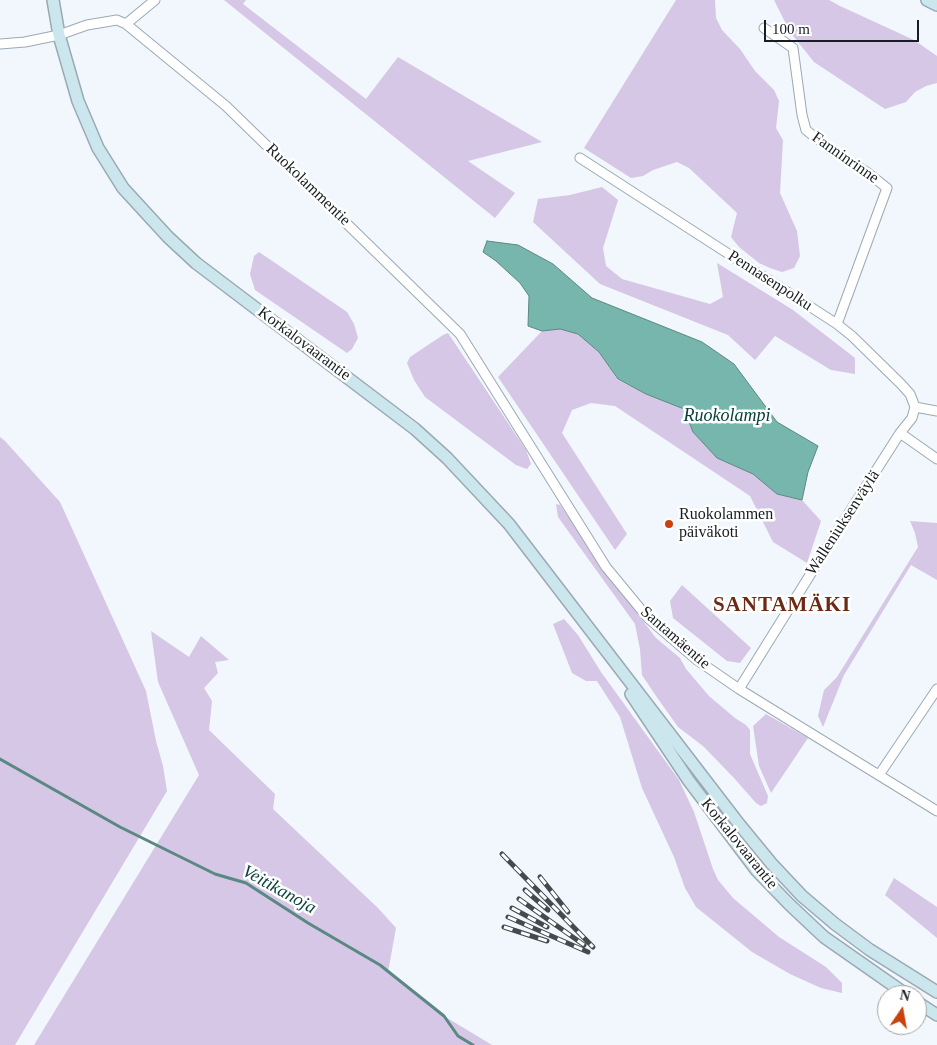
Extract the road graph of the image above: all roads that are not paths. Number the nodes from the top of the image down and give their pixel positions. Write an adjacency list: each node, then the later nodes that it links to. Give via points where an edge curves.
1 (52, 0): 7 (street, Korkalovaarantie)
2 (156, 0): 5 (street)
3 (927, 0): 4 (street)
4 (937, 5)
5 (126, 24): 7 (street, via 117,20 87,25); 11 (street, Ruokolammentie, via 226,106 438,310 460,334)
6 (764, 28): 10 (street, Fanninrinne, via 793,48 806,130 887,188)
7 (59, 35): 8 (street); 16 (street, Korkalovaarantie, via 78,101 98,148 123,188 196,263 415,429 447,458 509,524)
8 (0, 44)
9 (580, 158): 10 (street, Pennasenpolku)
10 (837, 324): 12 (street, Pennasenpolku, via 901,384)
11 (476, 359): 17 (street, Santamäentie, via 606,567 648,618 697,660)
12 (916, 407): 13 (street); 14 (street)
13 (937, 412)
14 (900, 433): 15 (street); 17 (street, Walleniuksenväylä)
15 (937, 459)
16 (611, 657): 21 (street, Korkalovaarantie, via 617,674 689,781 757,871 824,937); 22 (street, Korkalovaarantie, via 739,824 802,896 834,924)
17 (739, 689): 19 (street, Santamäentie)
18 (937, 689): 19 (street)
19 (879, 775): 20 (street, Santamäentie)
20 (937, 812)
21 (893, 985)
22 (937, 992)

